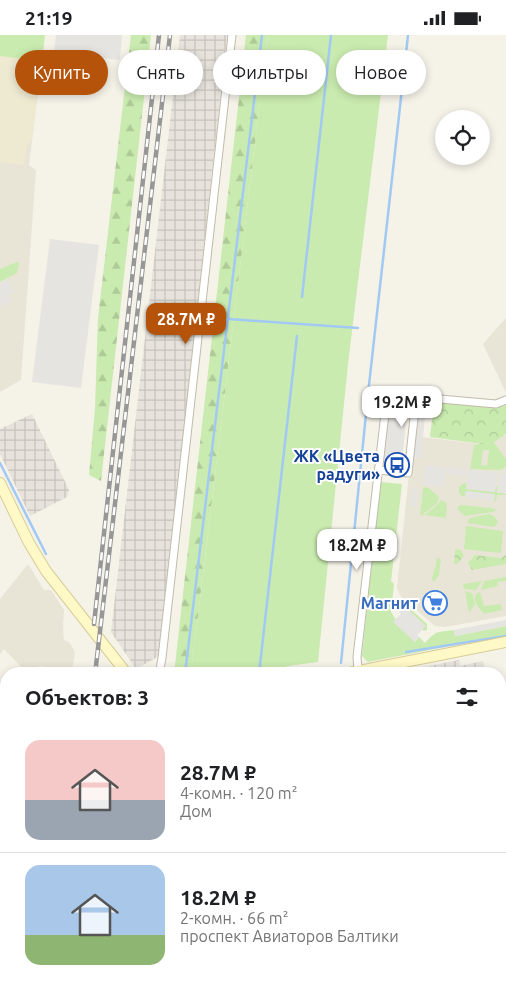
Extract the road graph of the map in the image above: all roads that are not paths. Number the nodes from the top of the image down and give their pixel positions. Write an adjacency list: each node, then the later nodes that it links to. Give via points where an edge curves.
1 (232, 35): 8 (street)
2 (416, 400): 3 (street, via 429,398 496,404); 4 (street, via 408,473); 4 (street, via 388,396)
3 (506, 400)
4 (379, 470): 9 (street)
5 (0, 483): 7 (street, via 46,571)
6 (506, 641): 10 (street)
7 (121, 667)
8 (160, 667)
9 (358, 667)
10 (378, 667)

